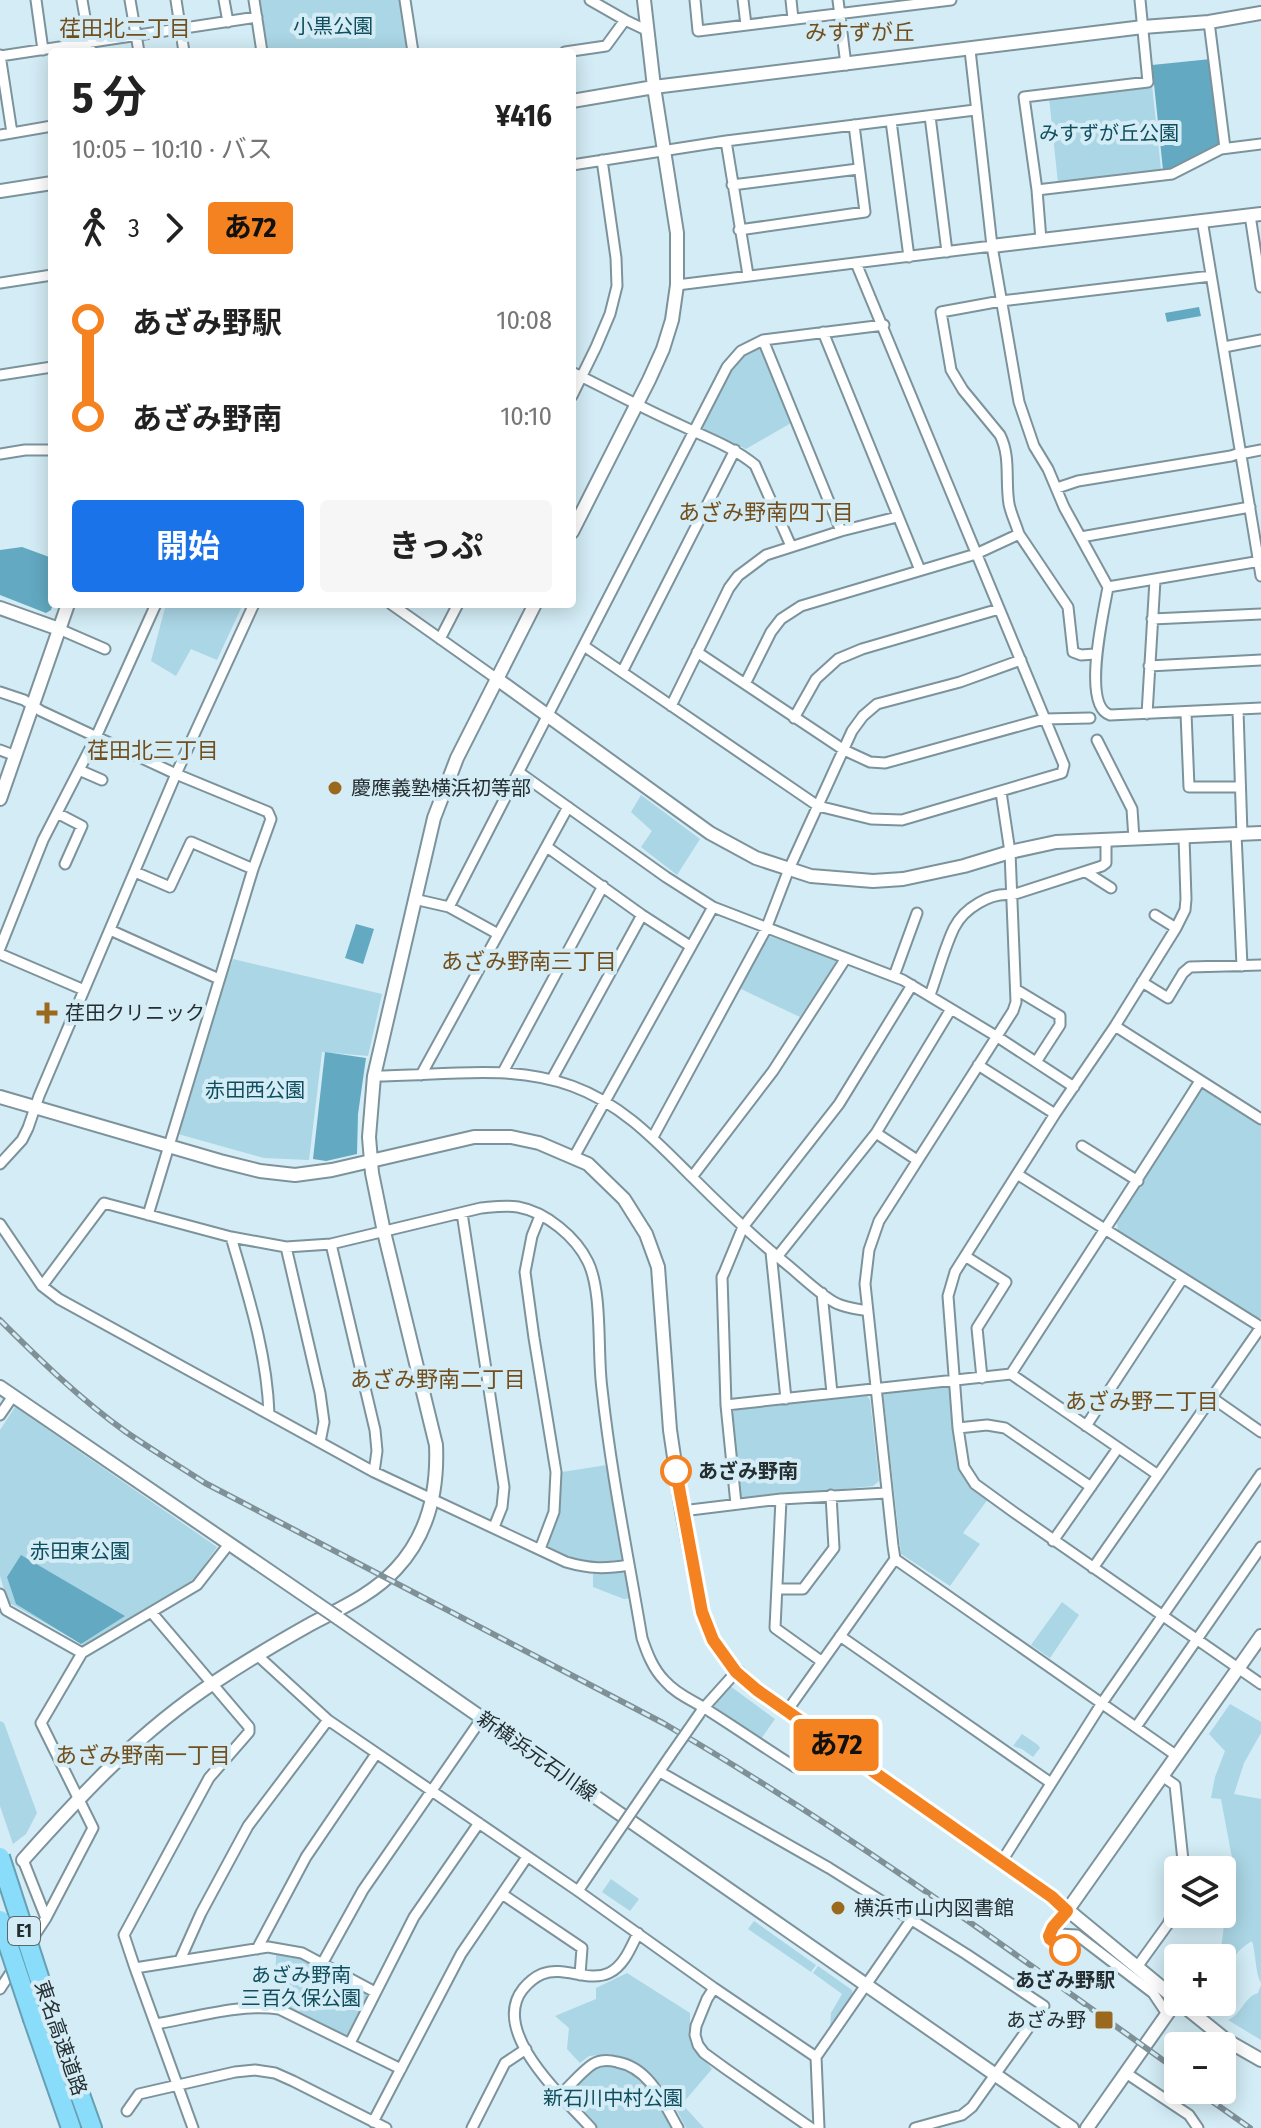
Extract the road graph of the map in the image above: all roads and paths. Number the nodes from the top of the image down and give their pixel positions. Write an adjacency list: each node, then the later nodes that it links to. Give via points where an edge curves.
1 (36, 0): 35 (street)
2 (82, 0): 30 (street)
3 (130, 0): 29 (street)
4 (176, 0): 27 (street)
5 (224, 0): 23 (street)
6 (254, 0): 20 (street)
7 (405, 0): 34 (street)
8 (590, 0): 22 (street)
9 (644, 0): 28 (street)
10 (695, 0): 25 (street, via 698,31)
11 (743, 0): 25 (street)
12 (791, 0): 21 (street)
13 (838, 0): 19 (street)
14 (951, 0): 16 (street)
15 (1140, 0): 26 (street)
16 (934, 1): 17 (street)
17 (888, 4): 19 (street)
18 (1261, 13): 24 (street)
19 (840, 14): 21 (street); 40 (street)
20 (257, 17): 23 (street); 33 (street)
21 (793, 19): 25 (street)
22 (625, 20): 28 (street); 37 (street, via 606,46)
23 (228, 22): 27 (street)
24 (1209, 22): 26 (street); 52 (street)
25 (746, 25)
26 (1143, 27): 38 (street); 59 (street, via 1148,82 1024,97)
27 (180, 28): 29 (street); 32 (street)
28 (648, 31): 41 (street)
29 (136, 35): 30 (street); 31 (street)
30 (90, 47)
31 (138, 48)
32 (183, 48)
33 (261, 48)
34 (412, 48)
35 (43, 50): 36 (street); 39 (street)
36 (48, 50)
37 (576, 50)
38 (970, 50): 40 (street); 43 (street)
39 (0, 56): 48 (street)
40 (846, 65): 41 (street)
41 (654, 87): 42 (street); 53 (street)
42 (576, 100)
43 (975, 110): 44 (street); 65 (street)
44 (930, 116): 45 (street); 66 (street)
45 (891, 121): 46 (street); 67 (street)
46 (854, 125): 50 (street); 56 (street)
47 (48, 127): 48 (street)
48 (12, 133): 49 (street)
49 (0, 135)
50 (726, 141): 53 (street); 58 (street)
51 (1261, 144): 52 (street)
52 (1225, 148): 59 (street, via 1172,174)
53 (663, 150): 54 (street); 73 (street, via 677,233)
54 (602, 160): 55 (street); 82 (street, via 617,286 610,314)
55 (576, 164)
56 (858, 169): 58 (street); 63 (street, via 865,212)
57 (48, 184): 60 (street)
58 (732, 185): 63 (street)
59 (1037, 190): 64 (street)
60 (0, 191)
61 (1256, 214): 62 (street); 74 (street)
62 (1202, 220): 64 (street); 71 (street)
63 (739, 230): 69 (street)
64 (1041, 240): 65 (street)
65 (992, 246): 66 (street); 75 (street)
66 (947, 252): 67 (street)
67 (909, 257): 68 (street)
68 (856, 263): 69 (street); 76 (street)
69 (748, 275): 73 (street)
70 (48, 276): 72 (street)
71 (1211, 276): 75 (street); 80 (street)
72 (0, 283)
73 (677, 285): 84 (street, via 663,349)
74 (1261, 287)
75 (1001, 301): 91 (street, via 1019,402 1034,446); 96 (street, via 941,312 951,370 1004,443 1009,503)
76 (884, 325): 77 (street); 99 (street)
77 (823, 332): 78 (street); 93 (street)
78 (763, 340): 85 (street, via 741,351 727,367); 95 (street)
79 (1261, 340): 80 (street)
80 (1224, 347): 90 (street)
81 (48, 368): 83 (street)
82 (577, 374): 84 (street)
83 (0, 375)
84 (637, 405): 85 (street); 94 (street)
85 (693, 432): 87 (street); 117 (street)
86 (48, 450): 89 (street)
87 (735, 450): 98 (street, via 755,465); 124 (street)
88 (1261, 450): 90 (street)
89 (0, 454)
90 (1240, 454): 91 (street); 92 (street)
91 (1057, 488): 97 (street)
92 (1250, 507): 97 (street); 100 (street)
93 (897, 517): 95 (street); 101 (street)
94 (576, 524)
95 (841, 531): 98 (street)
96 (1019, 534): 99 (street); 120 (street, via 1068,607 1073,652)
97 (1081, 537): 104 (street)
98 (791, 546): 119 (street, via 766,555 738,576)
99 (976, 554): 101 (street); 112 (street)
100 (1260, 561): 102 (street); 103 (street)
101 (920, 570): 126 (street, via 821,598 781,619)
102 (1261, 576)
103 (1155, 580): 104 (street); 114 (street)
104 (1108, 587): 120 (street)
105 (0, 608): 115 (street)
106 (67, 608): 115 (street)
107 (154, 608): 138 (street)
108 (252, 608): 145 (street)
109 (397, 608): 116 (street)
110 (456, 608): 116 (street)
111 (533, 608): 125 (street)
112 (999, 609): 121 (street); 135 (street, via 838,659 816,679)
113 (1261, 614): 114 (street)
114 (1152, 619): 123 (street)
115 (59, 629): 118 (street); 128 (street)
116 (440, 639): 125 (street)
117 (584, 646): 124 (street); 134 (street)
118 (105, 649)
119 (697, 652): 126 (street); 129 (street)
120 (1095, 654): 133 (street, via 1098,705 1105,714)
121 (1021, 660): 137 (street); 141 (street, via 877,704 852,731)
122 (1261, 660): 123 (street)
123 (1149, 666): 133 (street)
124 (622, 672): 129 (street)
125 (497, 679): 134 (street); 168 (street, via 444,789)
126 (745, 684): 135 (street)
127 (0, 692): 128 (street)
128 (34, 706): 138 (street); 142 (street)
129 (671, 706): 150 (street)
130 (1261, 708): 131 (street)
131 (1238, 710): 132 (street); 147 (street)
132 (1186, 713): 133 (street); 147 (street, via 1189,787)
133 (1147, 714)
134 (548, 716): 144 (street); 162 (street, via 710,833)
135 (794, 718): 141 (street)
136 (1090, 718): 137 (street)
137 (1044, 719): 141 (street, via 885,763); 148 (street, via 1064,765 1062,773)
138 (96, 737): 143 (street); 145 (street)
139 (1097, 740): 156 (street, via 1132,809)
140 (0, 750): 142 (street)
141 (844, 750): 150 (street)
142 (16, 756): 149 (street)
143 (79, 770): 146 (street); 152 (street)
144 (520, 773): 151 (street); 169 (street)
145 (176, 774): 161 (street, via 268,812 271,819); 163 (street)
146 (102, 780)
147 (1240, 787): 154 (street)
148 (1001, 792): 150 (street, via 902,820 871,819); 159 (street)
149 (0, 799)
150 (818, 806): 162 (street)
151 (568, 807): 158 (street); 170 (street)
152 (57, 813): 160 (street, via 82,826); 179 (street)
153 (1261, 833): 154 (street)
154 (1239, 834): 155 (street); 183 (street)
155 (1184, 837): 156 (street); 174 (street, via 1186,899)
156 (1134, 839): 157 (street)
157 (1106, 840): 159 (street, via 1056,842); 164 (street, via 1106,863)
158 (547, 847): 165 (street); 177 (street)
159 (1010, 852): 162 (street, via 903,879 823,878); 167 (street)
160 (65, 864)
161 (253, 869): 163 (street, via 191,842 170,887); 185 (street)
162 (789, 869): 175 (street)
163 (135, 872): 176 (street)
164 (1086, 872): 166 (street); 167 (street)
165 (603, 886): 172 (street); 196 (street)
166 (1111, 888)
167 (1012, 895): 189 (street); 190 (street, via 989,897 955,926)
168 (414, 899): 169 (street); 198 (street)
169 (449, 907): 177 (street)
170 (713, 907): 175 (street); 178 (street)
171 (917, 913): 184 (street)
172 (642, 915): 178 (street); 199 (street)
173 (1155, 915): 174 (street)
174 (1176, 928): 186 (street)
175 (766, 929): 181 (street); 208 (street)
176 (110, 930): 185 (street); 188 (street)
177 (498, 934): 197 (street)
178 (690, 946): 203 (street)
179 (0, 948)
180 (0, 954): 188 (street)
181 (846, 958): 184 (street); 216 (street, via 773,1071)
182 (1261, 965): 183 (street)
183 (1242, 966): 186 (street, via 1190,967 1168,998)
184 (894, 976): 187 (street)
185 (219, 979): 209 (street)
186 (1142, 982): 192 (street)
187 (912, 985): 190 (street); 222 (street, via 839,1104)
188 (84, 990): 204 (street)
189 (1017, 990): 193 (street, via 1015,1007); 194 (street, via 1060,1016 1060,1025)
190 (930, 995): 191 (street)
191 (951, 1009): 193 (street); 207 (street)
192 (1115, 1026): 200 (street); 201 (street)
193 (996, 1036): 194 (street); 195 (street)
194 (1036, 1062): 201 (street)
195 (978, 1065): 205 (street); 213 (street)
196 (503, 1072): 197 (street); 199 (street)
197 (421, 1075): 198 (street)
198 (374, 1076): 212 (street)
199 (552, 1079): 203 (street)
200 (1200, 1081): 206 (street); 217 (street)
201 (1074, 1087): 205 (street)
202 (0, 1097): 204 (street)
203 (606, 1102): 208 (street); 211 (street)
204 (34, 1106): 209 (street); 214 (street, via 22,1140)
205 (1055, 1114): 215 (street)
206 (1261, 1119)
207 (876, 1133): 213 (street); 228 (street)
208 (653, 1137): 216 (street)
209 (169, 1145): 212 (street, via 260,1171 295,1175); 219 (street)
210 (1082, 1146): 217 (street)
211 (574, 1157): 212 (street, via 539,1143 499,1136); 261 (street, via 624,1199 646,1234 658,1267 670,1430)
212 (370, 1160): 224 (street)
213 (917, 1160): 233 (street, via 875,1232 865,1270)
214 (0, 1164)
215 (1017, 1174): 223 (street); 229 (street)
216 (692, 1177): 222 (street)
217 (1138, 1181): 223 (street)
218 (462, 1213): 220 (street, via 500,1206); 224 (street); 262 (street, via 504,1487)
219 (148, 1215): 225 (street); 231 (street, via 104,1203)
220 (540, 1216): 266 (street, via 525,1272 556,1472 554,1512); 268 (street, via 572,1239 596,1285 608,1445)
221 (0, 1224): 231 (street)
222 (743, 1227): 228 (street); 244 (street, via 722,1277)
223 (1104, 1228): 230 (street); 235 (street)
224 (384, 1232): 226 (street); 258 (street, via 436,1445)
225 (231, 1237): 227 (street); 245 (street, via 262,1349)
226 (331, 1244): 227 (street); 252 (street, via 375,1430)
227 (286, 1247): 250 (street, via 320,1393)
228 (774, 1254): 232 (street); 243 (street)
229 (965, 1256): 236 (street, via 1006,1282 977,1328); 237 (street, via 948,1296)
230 (1183, 1278): 234 (street); 247 (street)
231 (42, 1286): 245 (street)
232 (822, 1293): 233 (street, via 836,1304); 240 (street)
233 (867, 1311): 239 (street)
234 (1261, 1327): 242 (street)
235 (1011, 1374): 236 (street); 247 (street)
236 (982, 1378): 237 (street)
237 (954, 1381): 239 (street); 248 (street)
238 (0, 1387): 241 (street, 新横浜元石川線)
239 (876, 1390): 240 (street); 256 (street)
240 (832, 1393): 243 (street)
241 (13, 1396): 246 (street); 264 (street, 新横浜元石川線)
242 (1211, 1397): 249 (street); 254 (street)
243 (786, 1399): 244 (street)
244 (726, 1405): 260 (street)
245 (269, 1414): 250 (street)
246 (0, 1415)
247 (1086, 1426): 251 (street)
248 (958, 1428): 255 (street, via 1005,1428); 263 (street, via 970,1478)
249 (1261, 1432)
250 (320, 1442): 252 (street)
251 (1118, 1448): 254 (street); 255 (street)
252 (374, 1472): 258 (street)
253 (1261, 1474): 273 (street)
254 (1158, 1475): 269 (street)
255 (1091, 1487): 263 (street)
256 (886, 1493): 257 (street); 267 (street)
257 (831, 1495): 259 (street); 270 (street, via 834,1548 803,1589)
258 (433, 1499): 262 (street); 278 (street, via 416,1541 386,1579)
259 (781, 1499): 260 (street); 270 (street)
260 (736, 1504): 261 (street)
261 (682, 1511): 281 (street, via 702,1612 713,1640)
262 (494, 1527): 266 (street)
263 (1053, 1541): 269 (street)
264 (229, 1544): 272 (street, via 197,1585); 287 (street, 新横浜元石川線, bridge)
265 (1261, 1547): 276 (street)
266 (540, 1549): 268 (street, via 585,1568)
267 (895, 1559): 274 (street); 284 (street)
268 (629, 1565): 285 (street, via 642,1638 652,1663 667,1684)
269 (1093, 1568): 273 (street)
270 (777, 1589): 279 (street, via 775,1628)
271 (0, 1594): 277 (street, via 6,1610)
272 (152, 1613): 277 (street); 282 (street)
273 (1161, 1616): 276 (street); 284 (street)
274 (840, 1636): 279 (street); 295 (street)
275 (1261, 1636): 280 (street)
276 (1197, 1641): 280 (street); 289 (street)
277 (82, 1653): 297 (street, via 41,1723)
278 (257, 1655): 282 (street); 288 (street)
279 (821, 1661): 286 (street)
280 (1239, 1668): 283 (street); 292 (street)
281 (736, 1672): 285 (street); 286 (street)
282 (213, 1683): 297 (street, via 128,1750); 316 (street, via 249,1732 209,1778 124,1935)
283 (1261, 1684)
284 (1102, 1703): 289 (street); 295 (street)
285 (702, 1710): 290 (street, via 795,1767 803,1765); 293 (street, bridge)
286 (787, 1711): 290 (street)
287 (482, 1718): 296 (street); 318 (street, 新横浜元石川線)
288 (328, 1720): 291 (street); 313 (street, via 248,1826)
289 (1136, 1727): 292 (street)
290 (823, 1736): 303 (street)
291 (376, 1754): 296 (street); 312 (street, via 306,1857)
292 (1177, 1756): 294 (street)
293 (660, 1772): 304 (street, bridge); 309 (street)
294 (1162, 1776): 299 (street, via 1175,1785); 306 (street)
295 (1051, 1783): 303 (street)
296 (432, 1791): 298 (street); 314 (street, via 363,1890)
297 (79, 1797): 302 (street); 307 (street, via 93,1830)
298 (479, 1823): 301 (street); 322 (street, via 414,1917)
299 (1183, 1856)
300 (0, 1857): 339 (highway, 東名高速道路 / E1, bridge)
301 (527, 1857): 304 (street); 305 (street)
302 (23, 1860): 307 (street)
303 (1002, 1861): 306 (street)
304 (578, 1891): 311 (street)
305 (502, 1894): 317 (street, via 582,1948); 331 (street, via 461,1954)
306 (1067, 1911): 315 (street); 323 (street, via 1054,1931 1077,1935 1153,1993)
307 (46, 1918): 320 (street)
308 (0, 1920): 338 (highway, 東名高速道路 / E1, bridge)
309 (911, 1920): 318 (street); 333 (street, via 1044,2006)
310 (1165, 1928): 315 (street)
311 (638, 1933): 317 (street, via 613,1971); 319 (street)
312 (257, 1949): 313 (street); 314 (street, via 285,1949)
313 (180, 1960): 316 (street)
314 (322, 1964): 322 (street)
315 (1137, 1967): 321 (street)
316 (135, 1968): 326 (street)
317 (580, 1975): 328 (street, via 547,1972 520,1994 513,2018)
318 (866, 1985): 329 (street); 333 (street, 新横浜元石川線)
319 (714, 1988): 329 (street); 345 (street, via 696,2026 698,2045)
320 (0, 1989)
321 (1164, 1989)
322 (375, 1992): 327 (street)
323 (1164, 2010)
324 (1166, 2016): 332 (street)
325 (1196, 2016): 330 (street)
326 (156, 2024): 327 (street, via 269,2008); 334 (street)
327 (350, 2043): 331 (street)
328 (526, 2049): 335 (street); 342 (street, via 505,2063)
329 (816, 2057): 346 (street)
330 (1261, 2060)
331 (401, 2069): 337 (street)
332 (1126, 2073): 349 (street); 350 (street, via 1189,2115)
333 (995, 2074): 347 (street, via 962,2115); 348 (street, 新横浜元石川線)
334 (178, 2085): 336 (street, via 139,2094); 337 (street, via 255,2070 275,2073); 340 (street)
335 (561, 2094): 343 (street); 344 (street, via 593,2064 622,2063 649,2080)
336 (127, 2111)
337 (373, 2122): 341 (street)
338 (71, 2128)
339 (92, 2128)
340 (193, 2128)
341 (386, 2128)
342 (472, 2128)
343 (591, 2128)
344 (678, 2128)
345 (811, 2128)
346 (819, 2128)
347 (915, 2128)
348 (1072, 2128)
349 (1087, 2128)
350 (1198, 2128)

